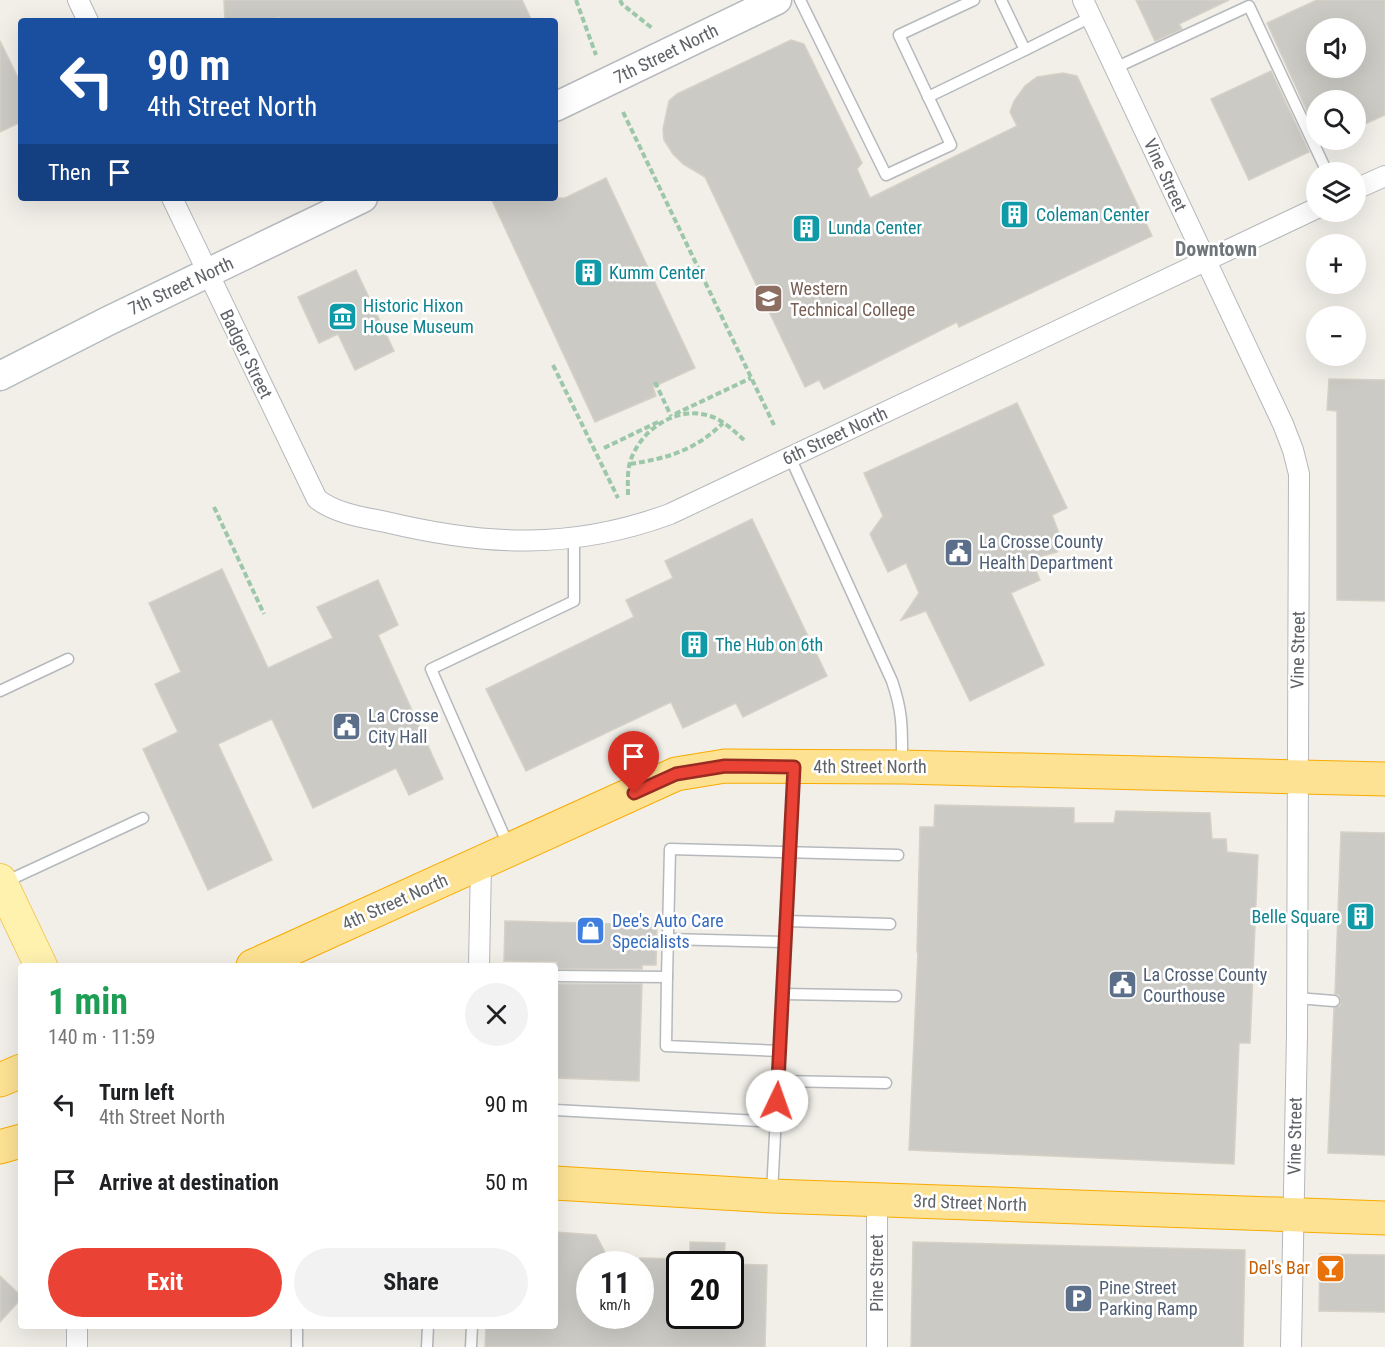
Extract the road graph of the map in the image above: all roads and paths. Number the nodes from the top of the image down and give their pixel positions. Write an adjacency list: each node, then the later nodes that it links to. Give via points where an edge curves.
1 (78, 0): 9 (street)
2 (576, 0): 12 (path)
3 (620, 0): 10 (path)
4 (777, 0): 15 (main road, 7th Street North)
5 (800, 0): 14 (lane, via 886,175 951,145)
6 (974, 0): 14 (lane, via 899,35)
7 (1000, 0): 11 (lane)
8 (1087, 9): 11 (lane); 13 (street, Vine Street)
9 (87, 18)
10 (652, 28)
11 (1025, 50): 14 (lane)
12 (596, 55)
13 (1115, 68): 17 (lane, via 1249,6); 23 (street, Vine Street)
14 (928, 97)
15 (558, 106)
16 (623, 112): 27 (path)
17 (1322, 162)
18 (1385, 176): 19 (street)
19 (1366, 185)
20 (173, 201): 24 (street, Badger Street)
21 (357, 201): 24 (main road, 7th Street North)
22 (1306, 213): 23 (street, 6th Street North)
23 (1206, 261): 34 (street, 6th Street North); 46 (street, Vine Street, via 1283,424 1299,474)
24 (208, 274): 26 (main road, 7th Street North); 38 (street, Badger Street, via 317,499)
25 (553, 365): 37 (path)
26 (0, 376)
27 (751, 378): 29 (path); 31 (path)
28 (656, 382): 29 (path)
29 (671, 416): 30 (path, via 702,414); 33 (path); 35 (path, via 650,430)
30 (723, 423): 32 (path); 35 (path, via 699,444 682,452)
31 (774, 425)
32 (744, 440)
33 (604, 448)
34 (790, 457): 40 (street, 6th Street North, via 661,517 616,531); 45 (lane, via 892,681 903,721)
35 (629, 464): 36 (path)
36 (628, 495)
37 (618, 498)
38 (326, 506): 40 (street, 6th Street North, via 424,532 459,537 527,542)
39 (214, 507): 41 (path)
40 (574, 538): 51 (lane, via 574,601 431,669)
41 (264, 614)
42 (68, 659): 43 (lane)
43 (0, 691)
44 (794, 767): 45 (highway, 4th Street North); 49 (lane); 51 (highway, 4th Street North, via 725,766 676,774)
45 (902, 767): 46 (highway, 4th Street North)
46 (1298, 778): 47 (highway, 4th Street North); 64 (street, Vine Street)
47 (1385, 779)
48 (143, 818): 52 (lane)
49 (790, 851): 50 (lane); 53 (lane); 55 (lane, via 670,849)
50 (898, 855)
51 (496, 857): 58 (highway, 4th Street North); 59 (street)
52 (1, 881): 57 (main road)
53 (786, 921): 54 (lane); 56 (lane)
54 (890, 924)
55 (668, 939): 56 (lane); 61 (lane)
56 (786, 942): 62 (lane)
57 (40, 963)
58 (260, 963)
59 (479, 963)
60 (558, 976): 61 (lane)
61 (667, 977): 66 (lane, via 666,1047)
62 (783, 994): 63 (lane); 66 (lane)
63 (896, 996)
64 (1297, 998): 65 (lane); 80 (street, Vine Street)
65 (1334, 1001)
66 (780, 1051): 69 (lane)
67 (18, 1072): 68 (highway)
68 (0, 1080)
69 (778, 1081): 70 (lane); 74 (lane)
70 (886, 1083)
71 (18, 1097): 72 (highway)
72 (0, 1105)
73 (558, 1110): 74 (lane)
74 (776, 1122): 78 (lane)
75 (18, 1142): 76 (highway)
76 (0, 1147)
77 (558, 1182): 78 (highway, 3rd Street North)
78 (772, 1196): 79 (highway, 3rd Street North)
79 (877, 1199): 80 (highway, 3rd Street North); 90 (street, Pine Street)
80 (1294, 1214): 81 (highway, 3rd Street North); 91 (street, Vine Street)
81 (1385, 1218)
82 (77, 1329): 86 (street)
83 (297, 1329): 87 (lane)
84 (428, 1329): 88 (lane)
85 (472, 1329): 89 (lane)
86 (76, 1347)
87 (297, 1347)
88 (427, 1347)
89 (471, 1347)
90 (877, 1347)
91 (1291, 1347)

